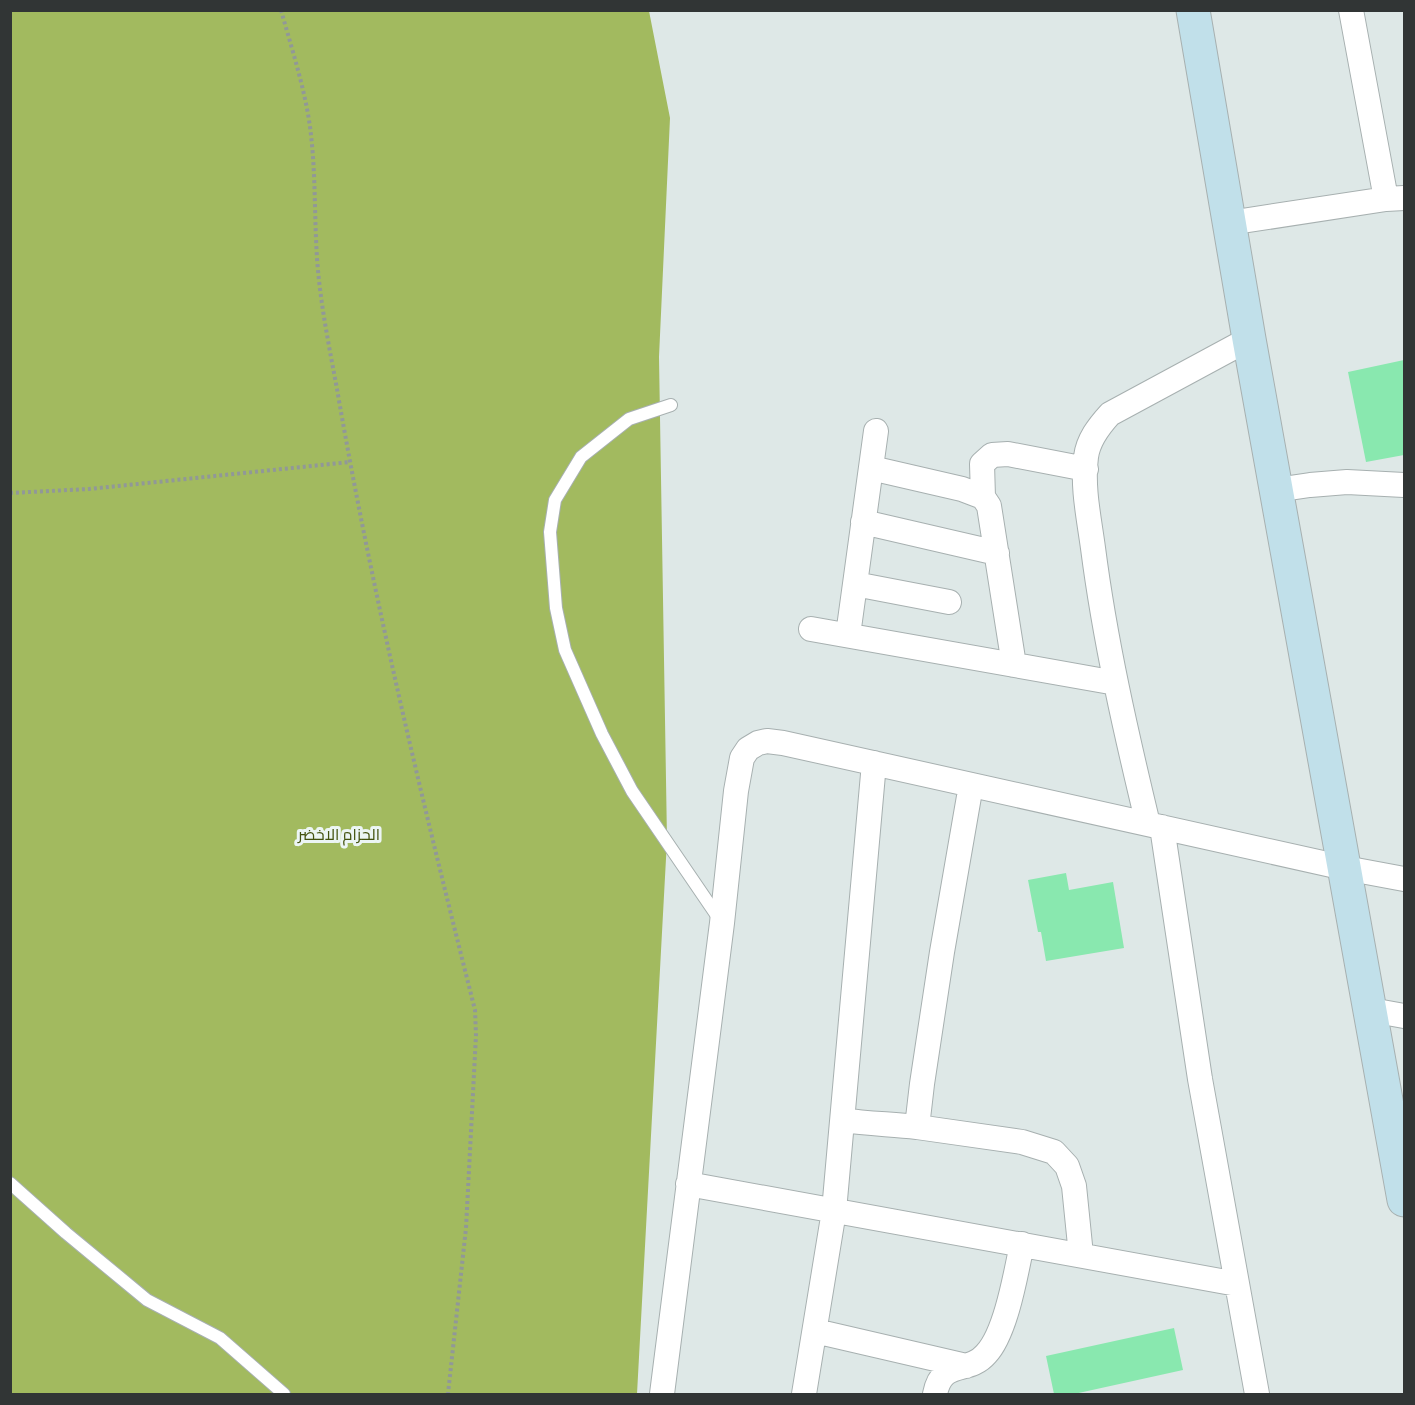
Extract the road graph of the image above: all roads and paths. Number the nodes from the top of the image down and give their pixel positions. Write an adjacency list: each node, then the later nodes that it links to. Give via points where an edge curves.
1 (281, 10): 9 (path, via 310,122 317,260)
2 (1193, 10): 5 (street)
3 (1351, 10): 4 (street)
4 (1395, 198): 5 (street)
5 (1229, 223): 6 (street)
6 (1249, 339): 11 (street, via 1110,414 1097,429 1086,455); 13 (street)
7 (671, 405): 29 (lane, via 629,419 581,457 555,500 550,532 556,608 565,650 627,782)
8 (876, 431): 10 (street)
9 (350, 462): 14 (path); 44 (path, via 371,571 475,1010 466,1228)
10 (871, 468): 15 (street); 16 (street)
11 (1086, 469): 15 (street, via 1008,454 992,455 982,464); 23 (street, via 1100,604)
12 (1404, 485): 13 (street, via 1347,482)
13 (1276, 490): 27 (street)
14 (10, 494)
15 (983, 497): 17 (street, via 989,506)
16 (864, 522): 17 (street); 18 (street)
17 (997, 553): 22 (street)
18 (855, 584): 19 (street); 21 (street)
19 (948, 602)
20 (811, 629): 21 (street)
21 (848, 635): 22 (street)
22 (1014, 664): 23 (street)
23 (1116, 682): 26 (street)
24 (874, 763): 25 (street); 29 (street, via 767,741 748,749 742,758 736,791); 32 (street)
25 (971, 785): 26 (street); 33 (street)
26 (1155, 826): 27 (street); 40 (street)
27 (1345, 868): 28 (street); 30 (street)
28 (1404, 879)
29 (722, 922): 35 (street)
30 (1371, 1010): 31 (street); 36 (street)
31 (1404, 1016)
32 (843, 1120): 33 (street); 37 (street)
33 (917, 1127): 39 (street, via 1022,1142 1054,1152 1067,1166 1074,1186)
34 (10, 1183): 43 (lane, via 147,1300 220,1338)
35 (688, 1184): 37 (street); 45 (street)
36 (1404, 1200)
37 (834, 1211): 38 (street); 41 (street)
38 (1022, 1244): 39 (street); 42 (street, via 1001,1327 986,1356)
39 (1082, 1255): 40 (street)
40 (1237, 1284): 48 (street)
41 (814, 1331): 42 (street); 46 (street)
42 (966, 1366): 47 (street, via 941,1377)
43 (284, 1395)
44 (448, 1395)
45 (662, 1395)
46 (804, 1395)
47 (935, 1395)
48 (1257, 1395)

